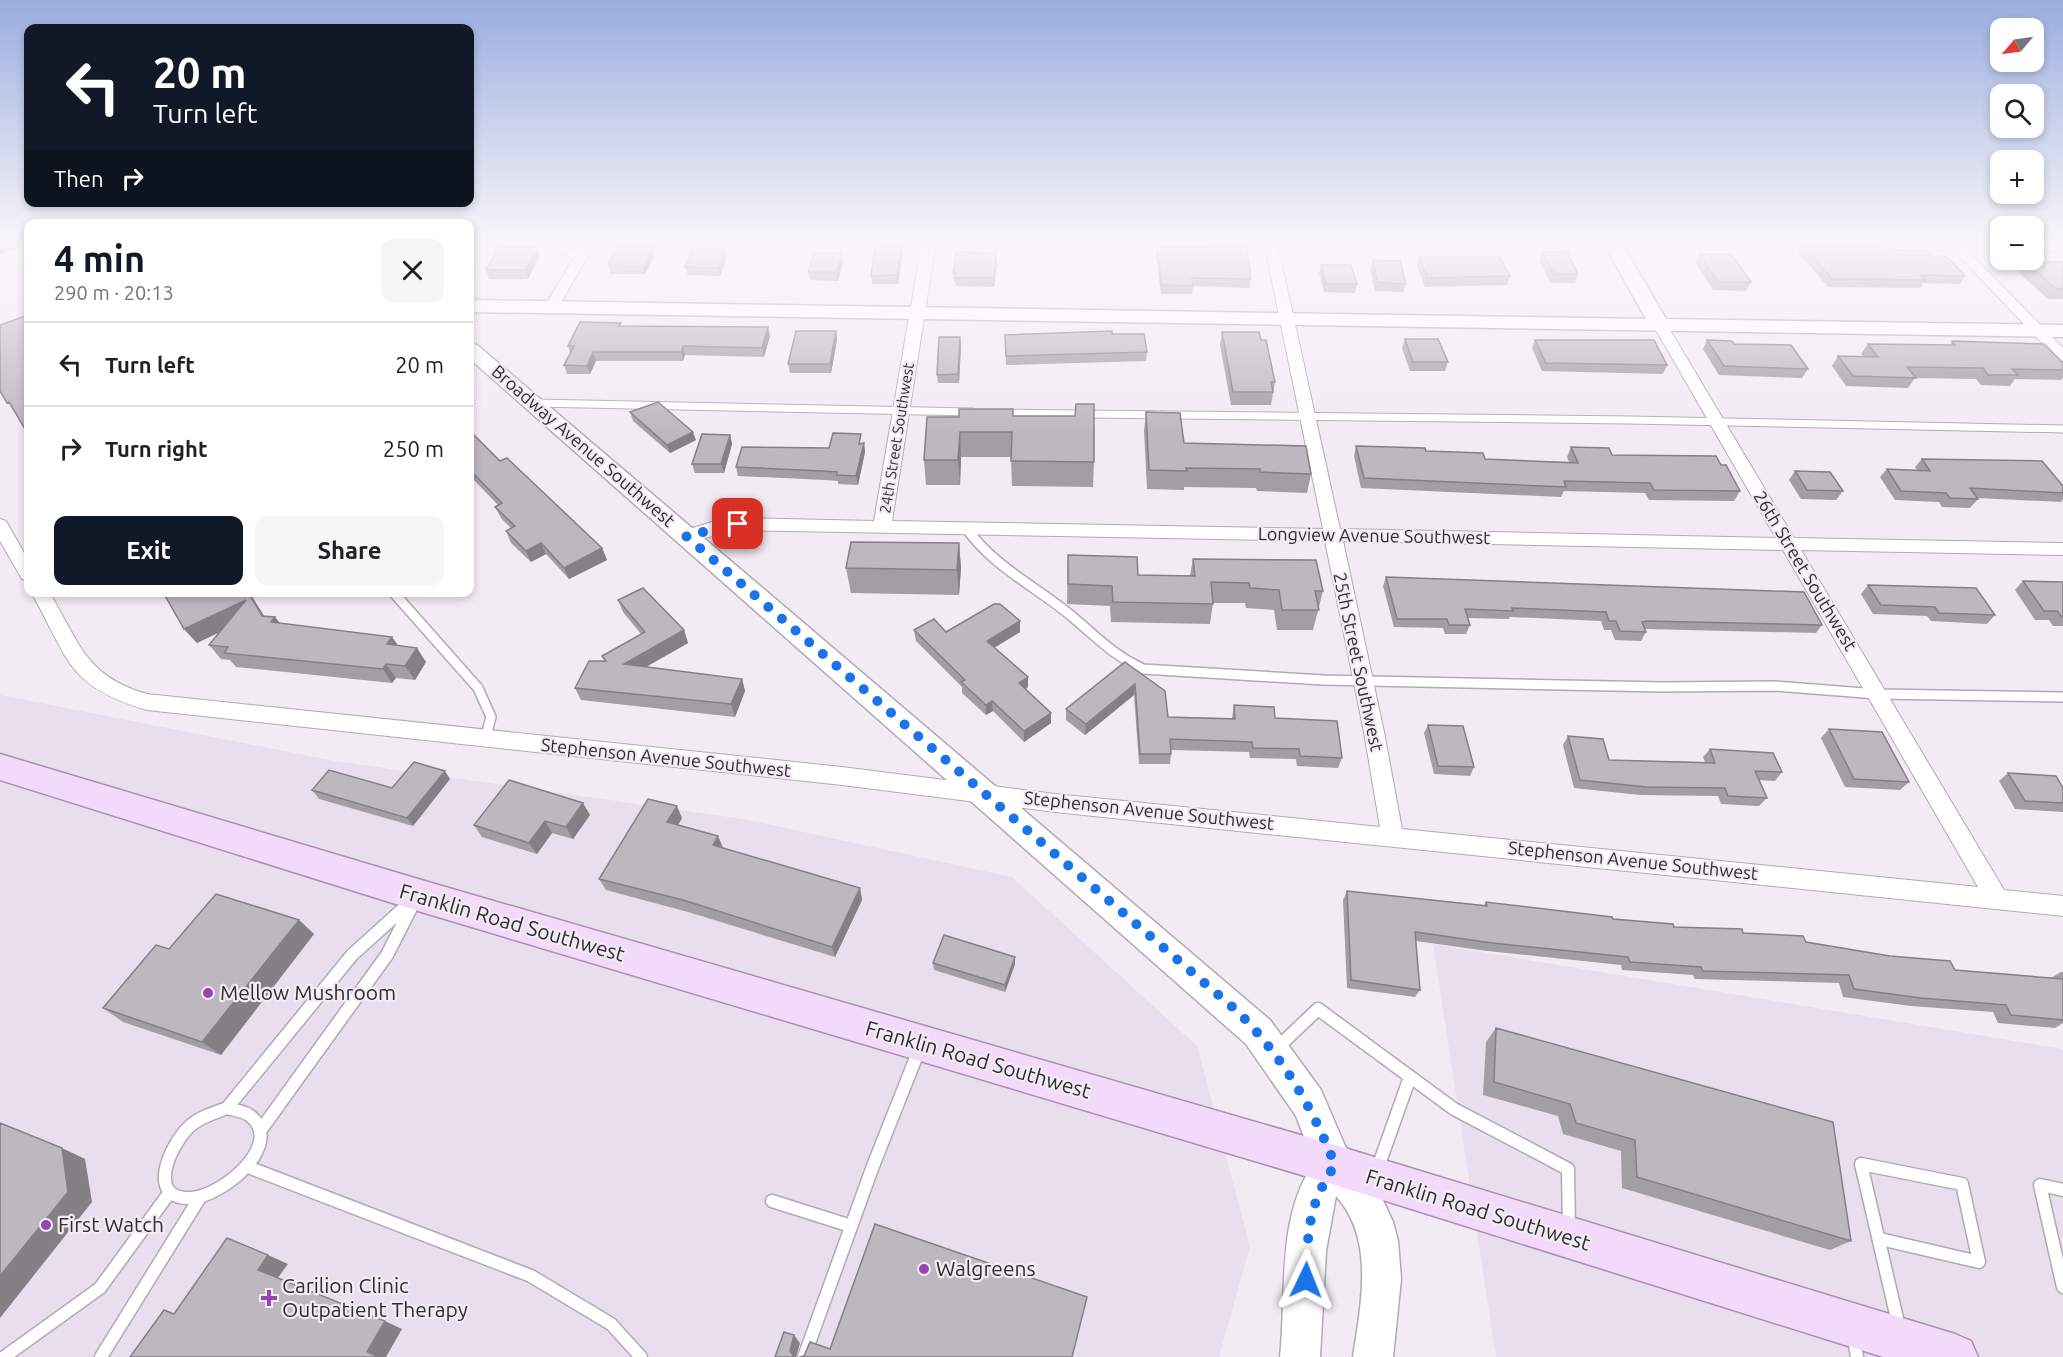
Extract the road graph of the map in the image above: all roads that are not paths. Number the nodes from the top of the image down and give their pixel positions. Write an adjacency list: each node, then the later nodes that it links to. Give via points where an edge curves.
1 (553, 305): 7 (street)
2 (918, 305): 8 (street, 24th Street Southwest)
3 (1283, 305): 9 (street, 25th Street Southwest)
4 (1649, 305): 10 (street, 26th Street Southwest)
5 (2014, 305): 11 (street)
6 (474, 306): 7 (street)
7 (551, 308): 8 (street)
8 (917, 313): 9 (street); 16 (street, 24th Street Southwest)
9 (1286, 319): 10 (street); 19 (street, 25th Street Southwest)
10 (1660, 324): 11 (street); 20 (street, 26th Street Southwest)
11 (2038, 330): 12 (street); 14 (street)
12 (2063, 331)
13 (474, 352): 15 (street, Broadway Avenue Southwest)
14 (2063, 357)
15 (535, 403): 16 (lane); 26 (street, Broadway Avenue Southwest)
16 (901, 410): 17 (lane); 23 (street, 24th Street Southwest)
17 (986, 412)
18 (998, 413): 19 (lane)
19 (1306, 415): 20 (lane); 25 (street, 25th Street Southwest)
20 (1717, 422): 21 (lane); 27 (street, 26th Street Southwest)
21 (2063, 429)
22 (0, 525): 29 (street)
23 (882, 527): 24 (street, Longview Avenue Southwest); 26 (street, Longview Avenue Southwest, via 738,524)
24 (967, 529): 25 (street, Longview Avenue Southwest); 32 (lane, via 979,546 1061,607 1118,657 1143,669)
25 (1332, 535): 27 (street, Longview Avenue Southwest); 32 (street, 25th Street Southwest)
26 (686, 536): 37 (street, Broadway Avenue Southwest)
27 (1789, 544): 28 (street, Longview Avenue Southwest); 33 (street, 26th Street Southwest)
28 (2063, 549)
29 (24, 568)
30 (43, 597): 35 (street, Stephenson Avenue Southwest, via 85,673 102,687 125,697)
31 (398, 597): 35 (lane, via 460,665 482,696 491,715)
32 (1362, 681): 33 (lane, via 1776,686); 38 (street, 25th Street Southwest)
33 (1877, 694): 34 (lane); 40 (street, 26th Street Southwest)
34 (2063, 697)
35 (485, 740): 37 (street, Stephenson Avenue Southwest)
36 (0, 766): 39 (main road, Franklin Road Southwest)
37 (985, 794): 38 (street, Stephenson Avenue Southwest); 43 (street, Broadway Avenue Southwest, via 1237,1011)
38 (1392, 836): 40 (street, Stephenson Avenue Southwest)
39 (418, 896): 42 (main road, Franklin Road Southwest); 45 (lane, via 352,955); 46 (lane, via 387,955)
40 (1997, 899): 41 (street, Stephenson Avenue Southwest)
41 (2063, 906)
42 (922, 1043): 47 (main road, Franklin Road Southwest); 54 (lane)
43 (1273, 1051): 44 (lane, via 1318,1009); 47 (street, Broadway Avenue Southwest, via 1315,1115)
44 (1410, 1077): 49 (lane); 55 (lane, via 1455,1109 1568,1169)
45 (227, 1108): 46 (lane, via 243,1110 255,1118); 51 (lane, via 189,1126 174,1143 165,1161 164,1178)
46 (260, 1131): 48 (lane, via 258,1148)
47 (1335, 1165): 49 (main road, Franklin Road Southwest); 64 (street, via 1318,1191 1309,1222); 65 (street, via 1354,1184 1366,1204 1383,1261)
48 (248, 1167): 52 (lane, via 234,1182); 62 (lane, via 531,1276 610,1324)
49 (1374, 1178): 55 (main road, Franklin Road Southwest)
50 (2063, 1190): 57 (lane, via 2040,1185)
51 (170, 1192): 52 (lane); 60 (lane, via 100,1288)
52 (199, 1199): 61 (lane)
53 (772, 1201): 54 (lane)
54 (851, 1226): 63 (lane)
55 (1569, 1239): 58 (main road, Franklin Road Southwest)
56 (1880, 1239): 56 (lane, via 1861,1164 1962,1184 1979,1262); 59 (lane)
57 (2062, 1282)
58 (1854, 1341): 59 (main road, Franklin Road Southwest)
59 (1902, 1341): 66 (main road, Franklin Road Southwest)
60 (4, 1357)
61 (101, 1357)
62 (641, 1357)
63 (804, 1357)
64 (1300, 1357)
65 (1373, 1357)
66 (1955, 1357)

